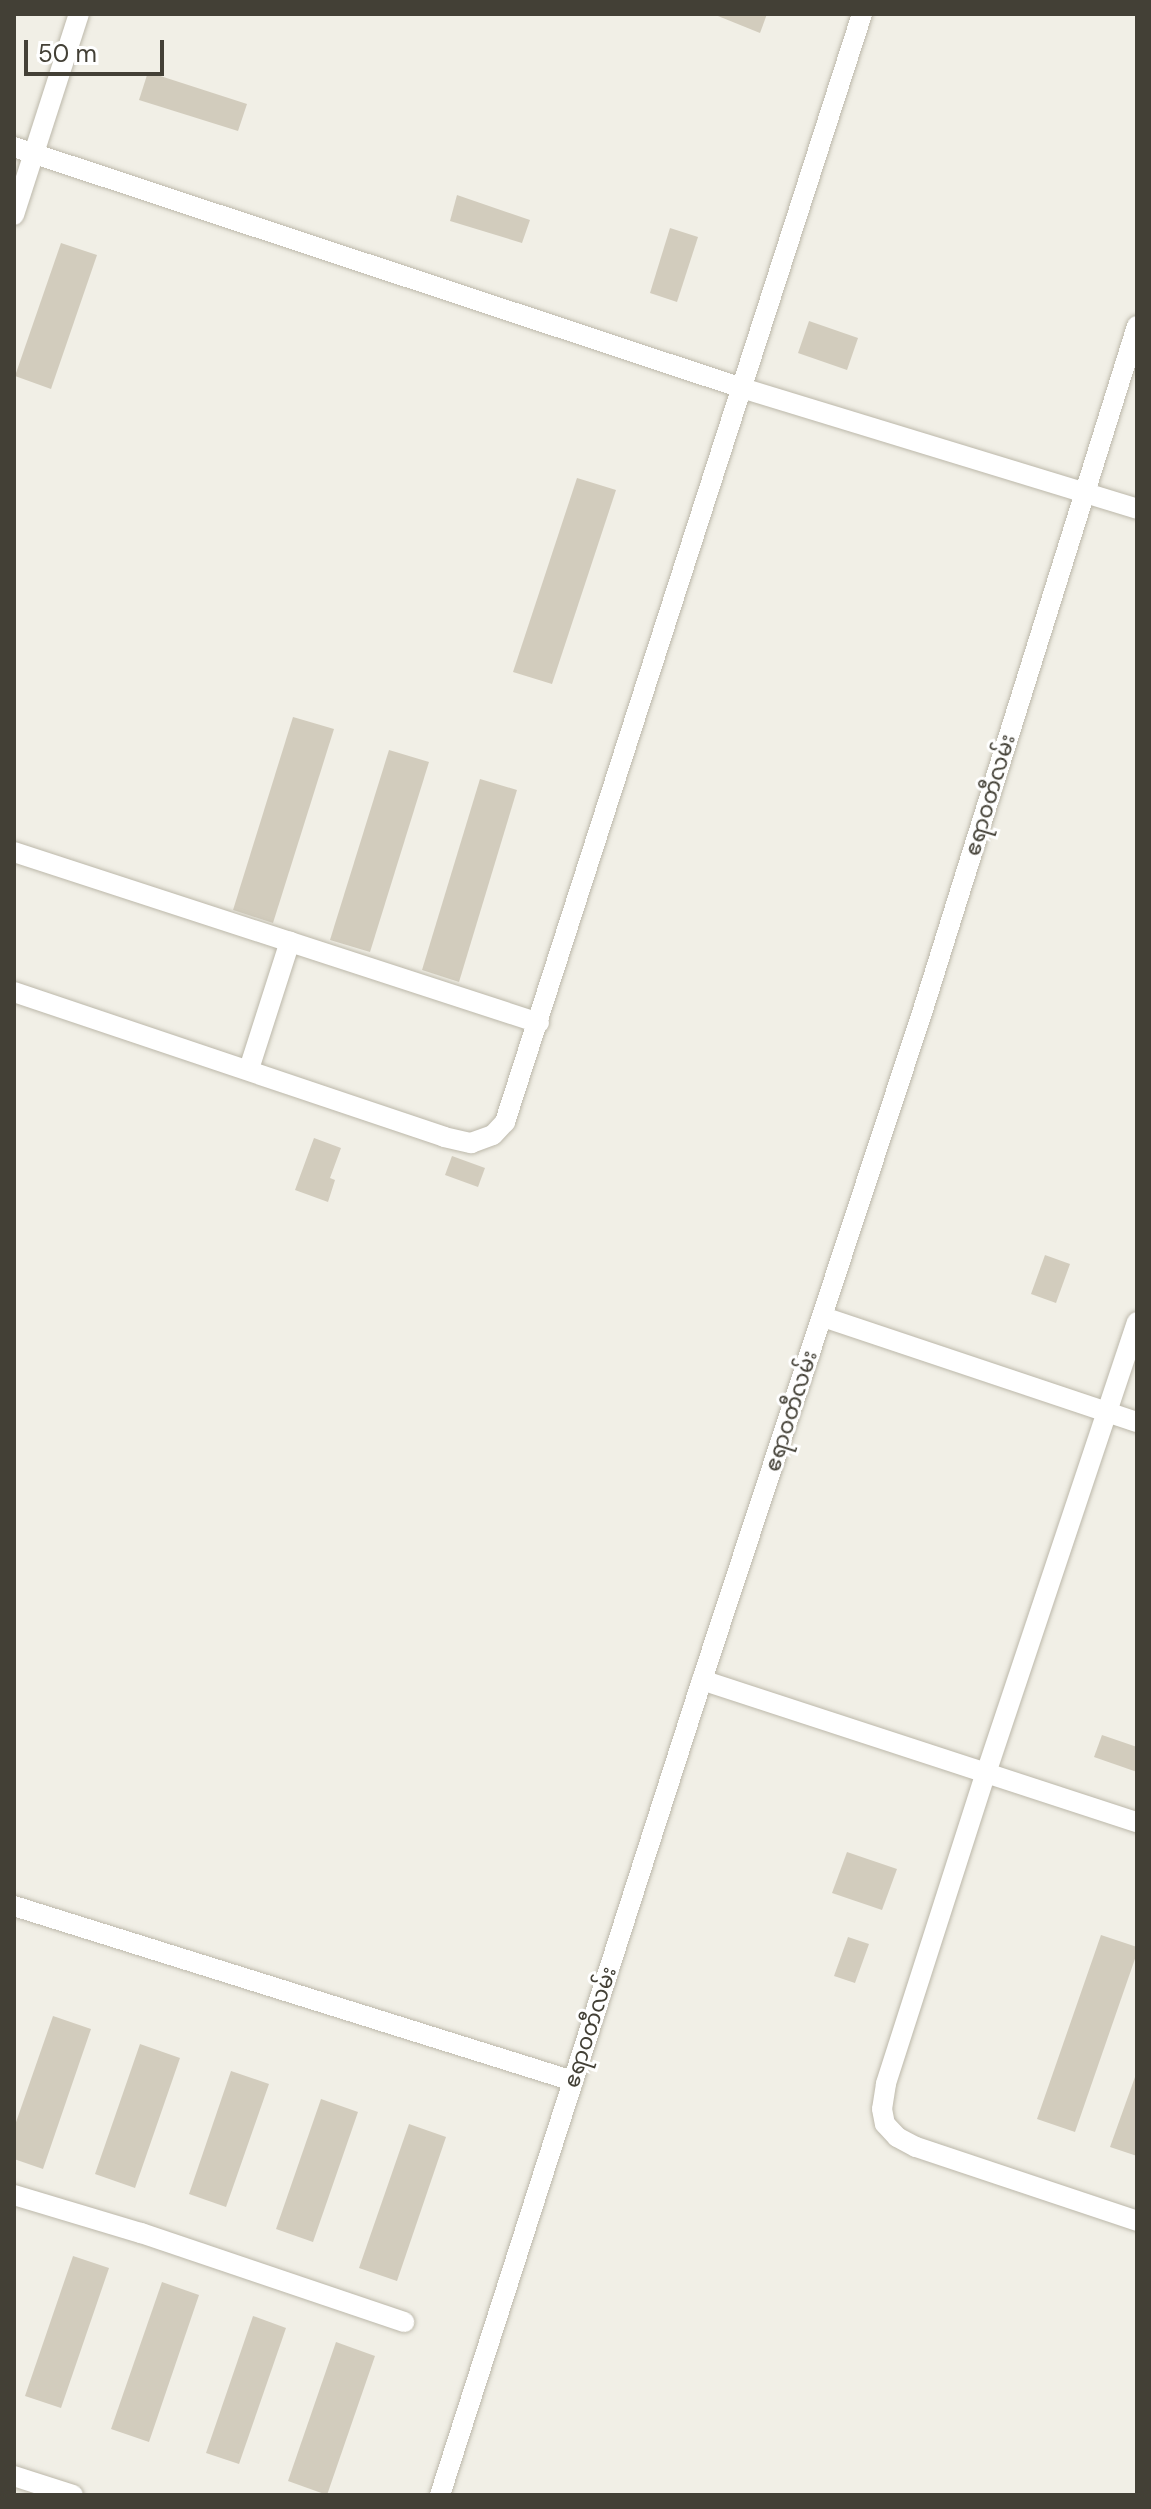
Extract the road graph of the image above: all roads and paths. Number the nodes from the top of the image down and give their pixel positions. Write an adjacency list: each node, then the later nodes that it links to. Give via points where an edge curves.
1 (79, 14): 4 (street)
2 (862, 14): 7 (street)
3 (14, 147): 4 (street)
4 (34, 154): 5 (street); 7 (street)
5 (14, 215)
6 (1137, 326): 8 (street, ဧရာဝတီလမ်း)
7 (742, 388): 8 (street); 13 (street)
8 (1085, 492): 9 (street); 15 (street, ဧရာဝတီလမ်း)
9 (1137, 509)
10 (14, 852): 11 (street)
11 (290, 941): 13 (street); 14 (street)
12 (14, 992): 14 (street)
13 (539, 1023): 14 (street, via 505,1122 493,1135 471,1143)
14 (249, 1069)
15 (823, 1317): 17 (street); 19 (street, ဧရာဝတီလမ်း)
16 (1137, 1322): 17 (street)
17 (1107, 1411): 18 (street); 20 (street)
18 (1137, 1422)
19 (702, 1680): 20 (street); 23 (street, ဧရာဝတီလမ်း)
20 (986, 1772): 21 (street); 25 (street, via 886,2084 885,2124 916,2147)
21 (1137, 1822)
22 (14, 1906): 23 (street)
23 (573, 2081): 29 (street, ဧရာဝတီလမ်း)
24 (14, 2195): 26 (street)
25 (1137, 2221)
26 (404, 2322)
27 (14, 2476): 28 (street)
28 (73, 2495)
29 (440, 2495)

